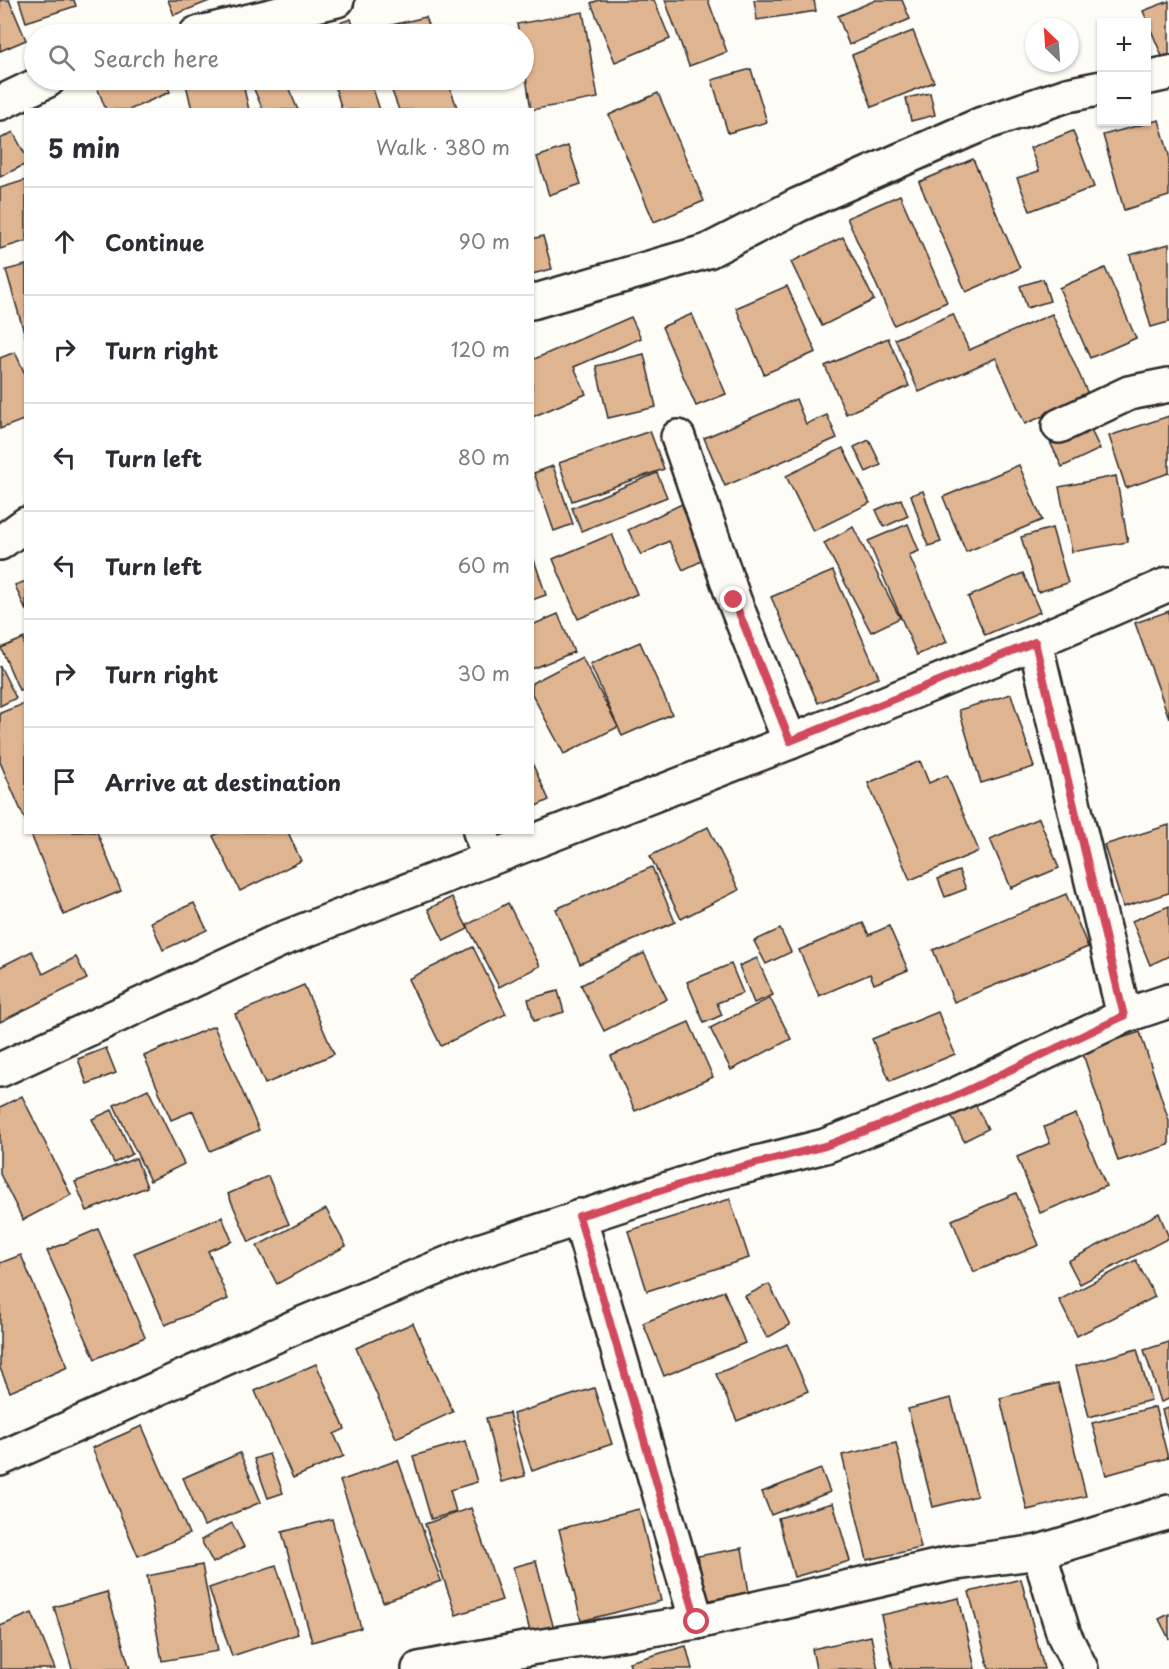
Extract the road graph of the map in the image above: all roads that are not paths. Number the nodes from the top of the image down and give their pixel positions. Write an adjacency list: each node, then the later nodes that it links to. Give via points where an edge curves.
1 (337, 0): 2 (street)
2 (237, 24)
3 (1169, 73): 4 (street)
4 (1151, 77)
5 (1097, 89): 8 (street, via 982,124 798,205 708,251)
6 (27, 90): 7 (street)
7 (0, 103)
8 (534, 301)
9 (1169, 386): 10 (street, via 1130,393)
10 (1059, 426)
11 (678, 437): 16 (street, via 734,600)
12 (24, 525): 13 (street)
13 (0, 543)
14 (1169, 584): 15 (street)
15 (1035, 642): 16 (street); 21 (street)
16 (790, 741): 17 (street)
17 (534, 828)
18 (517, 834): 19 (street)
19 (485, 845): 22 (street)
20 (1169, 1001): 21 (street)
21 (1124, 1016): 23 (street, via 951,1098 825,1146 714,1174)
22 (0, 1070)
23 (579, 1216): 24 (street, via 473,1253 308,1321); 27 (street)
24 (0, 1460)
25 (1169, 1512): 26 (street)
26 (1039, 1552): 27 (street, via 949,1564); 29 (street, via 1064,1635)
27 (697, 1622): 28 (street)
28 (419, 1669)
29 (1081, 1669)

